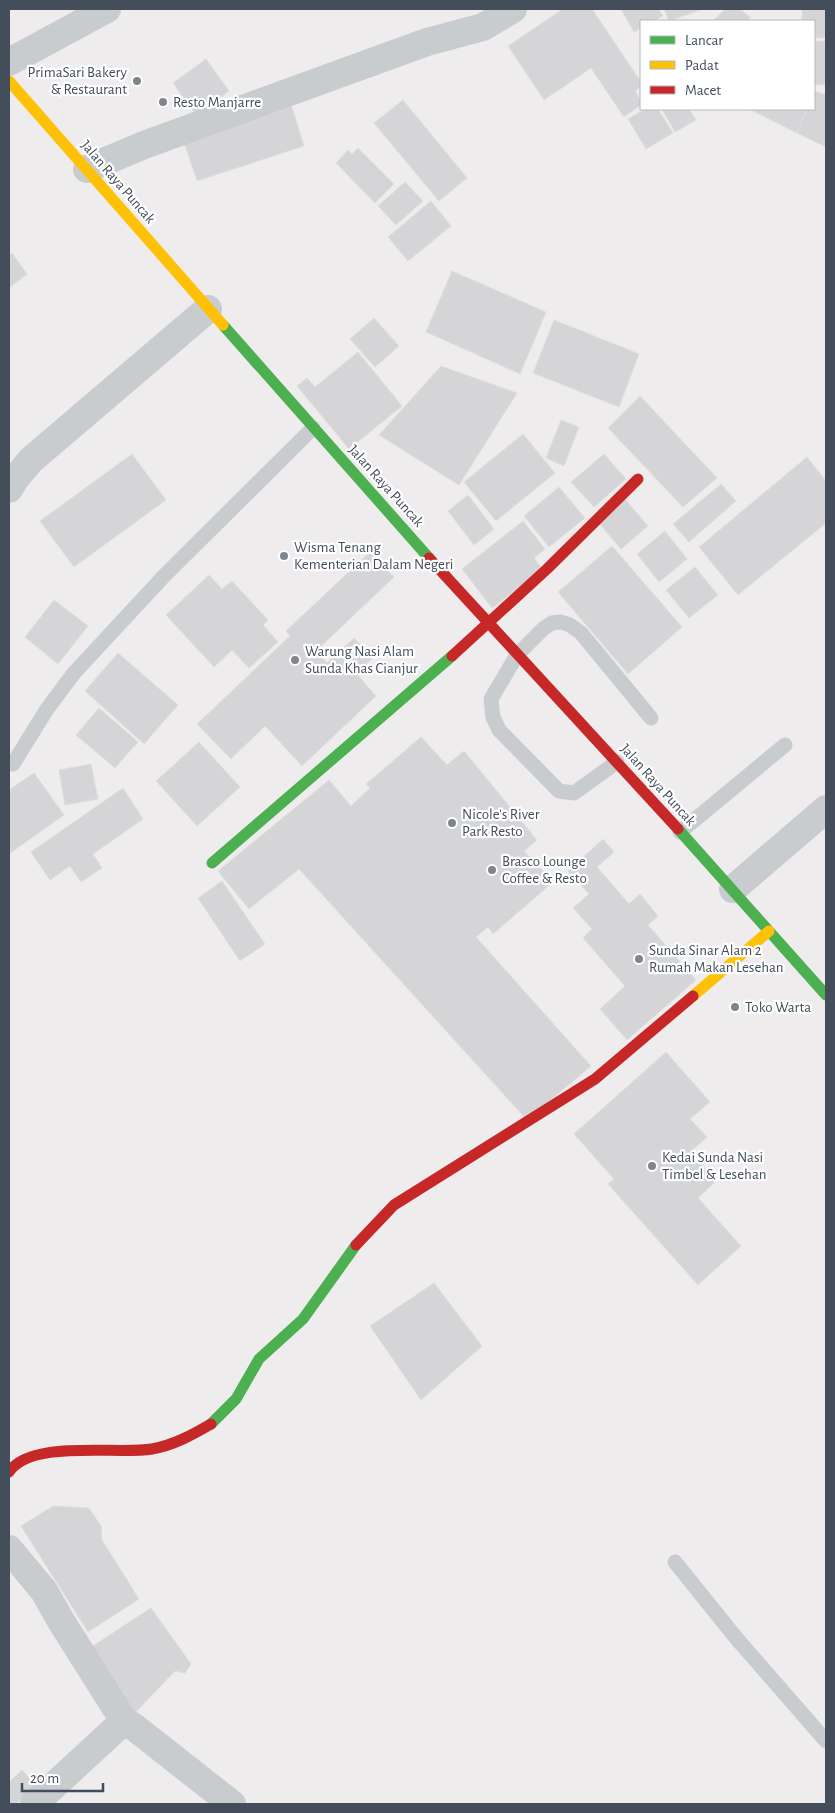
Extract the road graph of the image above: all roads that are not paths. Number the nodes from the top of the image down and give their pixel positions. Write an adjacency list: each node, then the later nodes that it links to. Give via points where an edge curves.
1 (107, 9): 3 (street)
2 (513, 9): 5 (street, via 483,27 418,46 144,145)
3 (9, 62)
4 (9, 81): 5 (main road, Jalan Raya Puncak)
5 (87, 169): 6 (main road, Jalan Raya Puncak)
6 (208, 309): 7 (main road, Jalan Raya Puncak); 9 (street, via 32,460)
7 (314, 428): 10 (main road, Jalan Raya Puncak); 15 (lane, via 164,576 74,673)
8 (638, 479): 10 (main road, via 547,570)
9 (9, 489)
10 (488, 622): 11 (main road, Jalan Raya Puncak); 18 (main road)
11 (517, 655): 12 (lane, via 552,623 570,626 581,633); 14 (main road, Jalan Raya Puncak); 14 (lane, via 491,699 493,717 499,730 560,790 574,793)
12 (651, 718)
13 (785, 745): 17 (lane)
14 (617, 762): 17 (main road, Jalan Raya Puncak)
15 (12, 764)
16 (826, 809): 19 (street)
17 (680, 832): 19 (main road, Jalan Raya Puncak)
18 (212, 863)
19 (733, 889): 20 (main road, Jalan Raya Puncak)
20 (769, 931): 21 (main road, Jalan Raya Puncak); 22 (main road, via 595,1079 394,1205 360,1240 303,1319 259,1358 236,1399 212,1424 181,1441 151,1450 41,1453 13,1466)
21 (826, 995)
22 (9, 1472)
23 (9, 1549): 25 (street, via 44,1591)
24 (675, 1562): 26 (lane)
25 (124, 1721): 27 (street); 28 (street)
26 (826, 1741)
27 (34, 1804)
28 (232, 1804)

